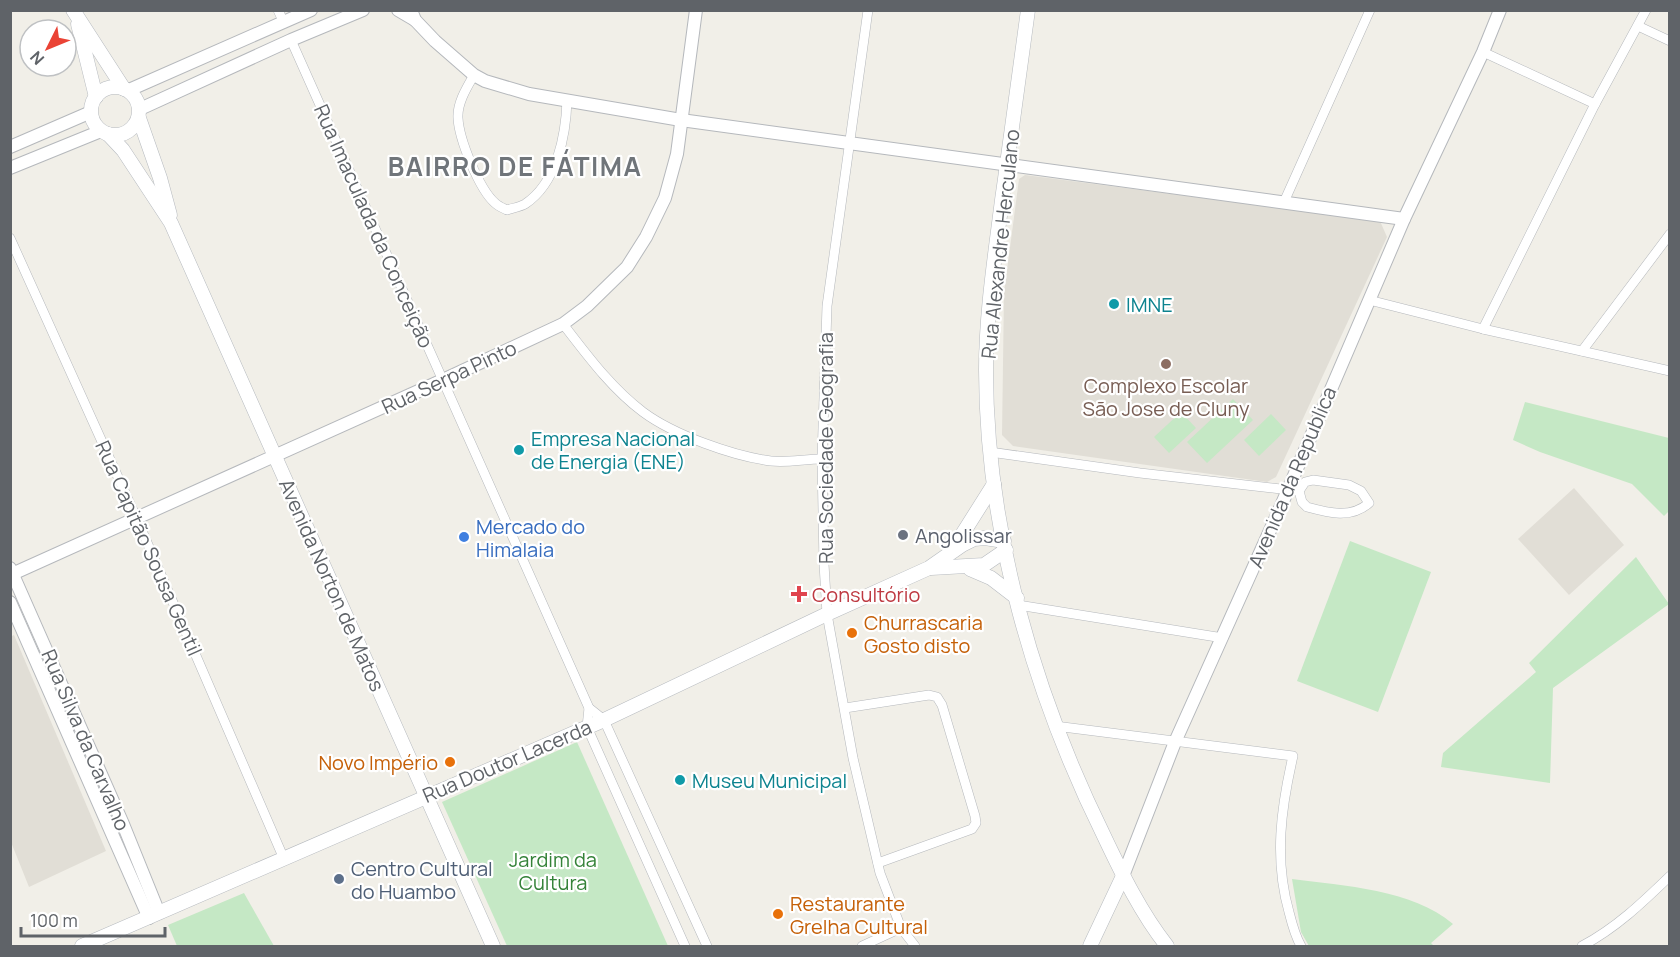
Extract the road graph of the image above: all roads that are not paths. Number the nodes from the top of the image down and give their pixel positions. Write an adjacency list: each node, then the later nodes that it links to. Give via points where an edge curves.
1 (278, 10): 13 (street)
2 (311, 10): 13 (street)
3 (363, 10): 15 (street)
4 (398, 10): 12 (street)
5 (696, 10): 25 (street, Rua Serpa Pinto)
6 (868, 10): 27 (street, Rua Sociedade Geografia)
7 (1028, 10): 29 (main road, Rua Alexandre Herculano)
8 (1370, 10): 31 (street)
9 (1500, 10): 17 (street, Avenida da Republica)
10 (1646, 10): 14 (street)
11 (75, 13): 19 (main road); 20 (main road)
12 (413, 15): 18 (street)
13 (284, 23): 19 (street)
14 (1638, 26): 16 (street); 22 (street)
15 (291, 40): 24 (street); 41 (street, Rua Imaculada da Conceição)
16 (1670, 41)
17 (1483, 52): 22 (street); 32 (street, Avenida da Republica)
18 (474, 75): 21 (street, via 508,89); 21 (street, via 462,97 458,116 461,133 477,176 495,203 507,210 532,198 551,170 561,145)
19 (126, 89): 20 (main road, via 111,87); 24 (main road, via 136,100)
20 (96, 97): 23 (main road)
21 (567, 100): 25 (street)
22 (1595, 104): 38 (street)
23 (91, 112): 26 (main road); 28 (street)
24 (139, 113): 26 (main road, via 127,133); 33 (main road, Avenida Norton de Matos)
25 (681, 120): 27 (street); 37 (street, Rua Serpa Pinto, via 671,179 646,237 615,280)
26 (104, 132): 30 (street); 33 (main road, Avenida Norton de Matos, via 123,150)
27 (850, 143): 29 (street); 44 (street, Rua Sociedade Geografia, via 827,306)
28 (10, 147)
29 (1007, 165): 31 (street); 42 (main road, Rua Alexandre Herculano, via 989,319 986,370)
30 (10, 168)
31 (1284, 202): 32 (street)
32 (1404, 219): 36 (street, Avenida da Republica)
33 (171, 223): 43 (main road, Avenida Norton de Matos)
34 (1670, 234): 39 (street)
35 (10, 238): 47 (street, Rua Capitão Sousa Gentil)
36 (1369, 300): 38 (street); 46 (street, Avenida da Republica)
37 (563, 324): 41 (street, Rua Serpa Pinto); 44 (street, via 595,365 643,412 659,422 734,454 773,461)
38 (1483, 328): 39 (street)
39 (1582, 351): 40 (street)
40 (1670, 371)
41 (443, 380): 43 (street, Rua Serpa Pinto); 59 (street, Rua Imaculada da Conceição)
42 (990, 452): 45 (main road, Rua Alexandre Herculano); 46 (street)
43 (274, 457): 47 (street, Rua Serpa Pinto); 67 (main road, Avenida Norton de Matos)
44 (822, 459): 55 (street, Rua Sociedade Geografia)
45 (994, 484): 48 (main road, Rua Alexandre Herculano); 49 (main road)
46 (1293, 490): 46 (street, via 1307,507 1333,512 1350,514 1369,503 1361,491 1326,481 1305,482); 56 (street, Avenida da Republica)
47 (136, 517): 52 (street, Rua Serpa Pinto); 71 (street, Rua Capitão Sousa Gentil)
48 (1005, 546): 49 (main road, Rua Doutor Lacerda, via 985,538 974,539); 50 (main road, Rua Doutor Lacerda, via 984,565); 53 (main road, Rua Alexandre Herculano)
49 (950, 554): 51 (main road, Rua Doutor Lacerda)
50 (959, 566): 51 (main road, Rua Doutor Lacerda); 53 (main road, via 984,573)
51 (929, 568): 55 (main road, Rua Doutor Lacerda)
52 (11, 572): 57 (street, Rua Silva da Carvalho)
53 (1017, 602): 56 (street); 62 (main road, Rua Alexandre Herculano)
54 (10, 603): 58 (street, Rua Silva da Carvalho)
55 (827, 614): 60 (street, Rua Sociedade Geografia); 61 (main road, Rua Doutor Lacerda)
56 (1223, 638): 65 (street, Avenida da Republica)
57 (49, 655): 58 (street); 64 (street, Rua Silva da Carvalho)
58 (37, 661): 66 (street, Rua Silva da Carvalho)
59 (589, 708): 61 (street, Rua Imaculada da Conceição); 63 (street)
60 (845, 708): 72 (street, Rua Sociedade Geografia); 72 (street, via 937,697 975,816 972,829)
61 (604, 720): 63 (main road, Rua Doutor Lacerda); 68 (street, Rua Imaculada da Conceição)
62 (1055, 726): 65 (street); 73 (main road, Rua Alexandre Herculano)
63 (587, 727): 67 (main road, Rua Doutor Lacerda); 70 (street)
64 (86, 741): 66 (street); 69 (street, Rua Silva da Carvalho)
65 (1175, 742): 73 (street, Avenida da Republica); 87 (street, via 1293,756 1283,798 1279,841 1283,891)
66 (74, 746): 69 (street, Rua Silva da Carvalho)
67 (427, 796): 71 (main road, Rua Doutor Lacerda); 80 (main road, Avenida Norton de Matos)
68 (650, 821): 70 (street); 76 (street, Rua Imaculada da Conceição)
69 (117, 827): 75 (street, Rua Silva da Carvalho)
70 (633, 829): 78 (street)
71 (284, 859): 75 (main road, Rua Doutor Lacerda)
72 (878, 863): 77 (street, Rua Sociedade Geografia)
73 (1123, 876): 85 (main road, Avenida da Republica); 86 (main road, Rua Alexandre Herculano)
74 (1670, 876): 88 (street, via 1629,915)
75 (154, 915): 79 (main road, Rua Doutor Lacerda)
76 (697, 924): 78 (street); 82 (street, Rua Imaculada da Conceição)
77 (901, 928): 83 (street); 84 (street, Rua Sociedade Geografia)
78 (679, 934): 81 (street)
79 (82, 946)
80 (493, 946)
81 (685, 946)
82 (707, 946)
83 (862, 946)
84 (915, 946)
85 (1090, 946)
86 (1167, 946)
87 (1301, 946)
88 (1582, 946)

